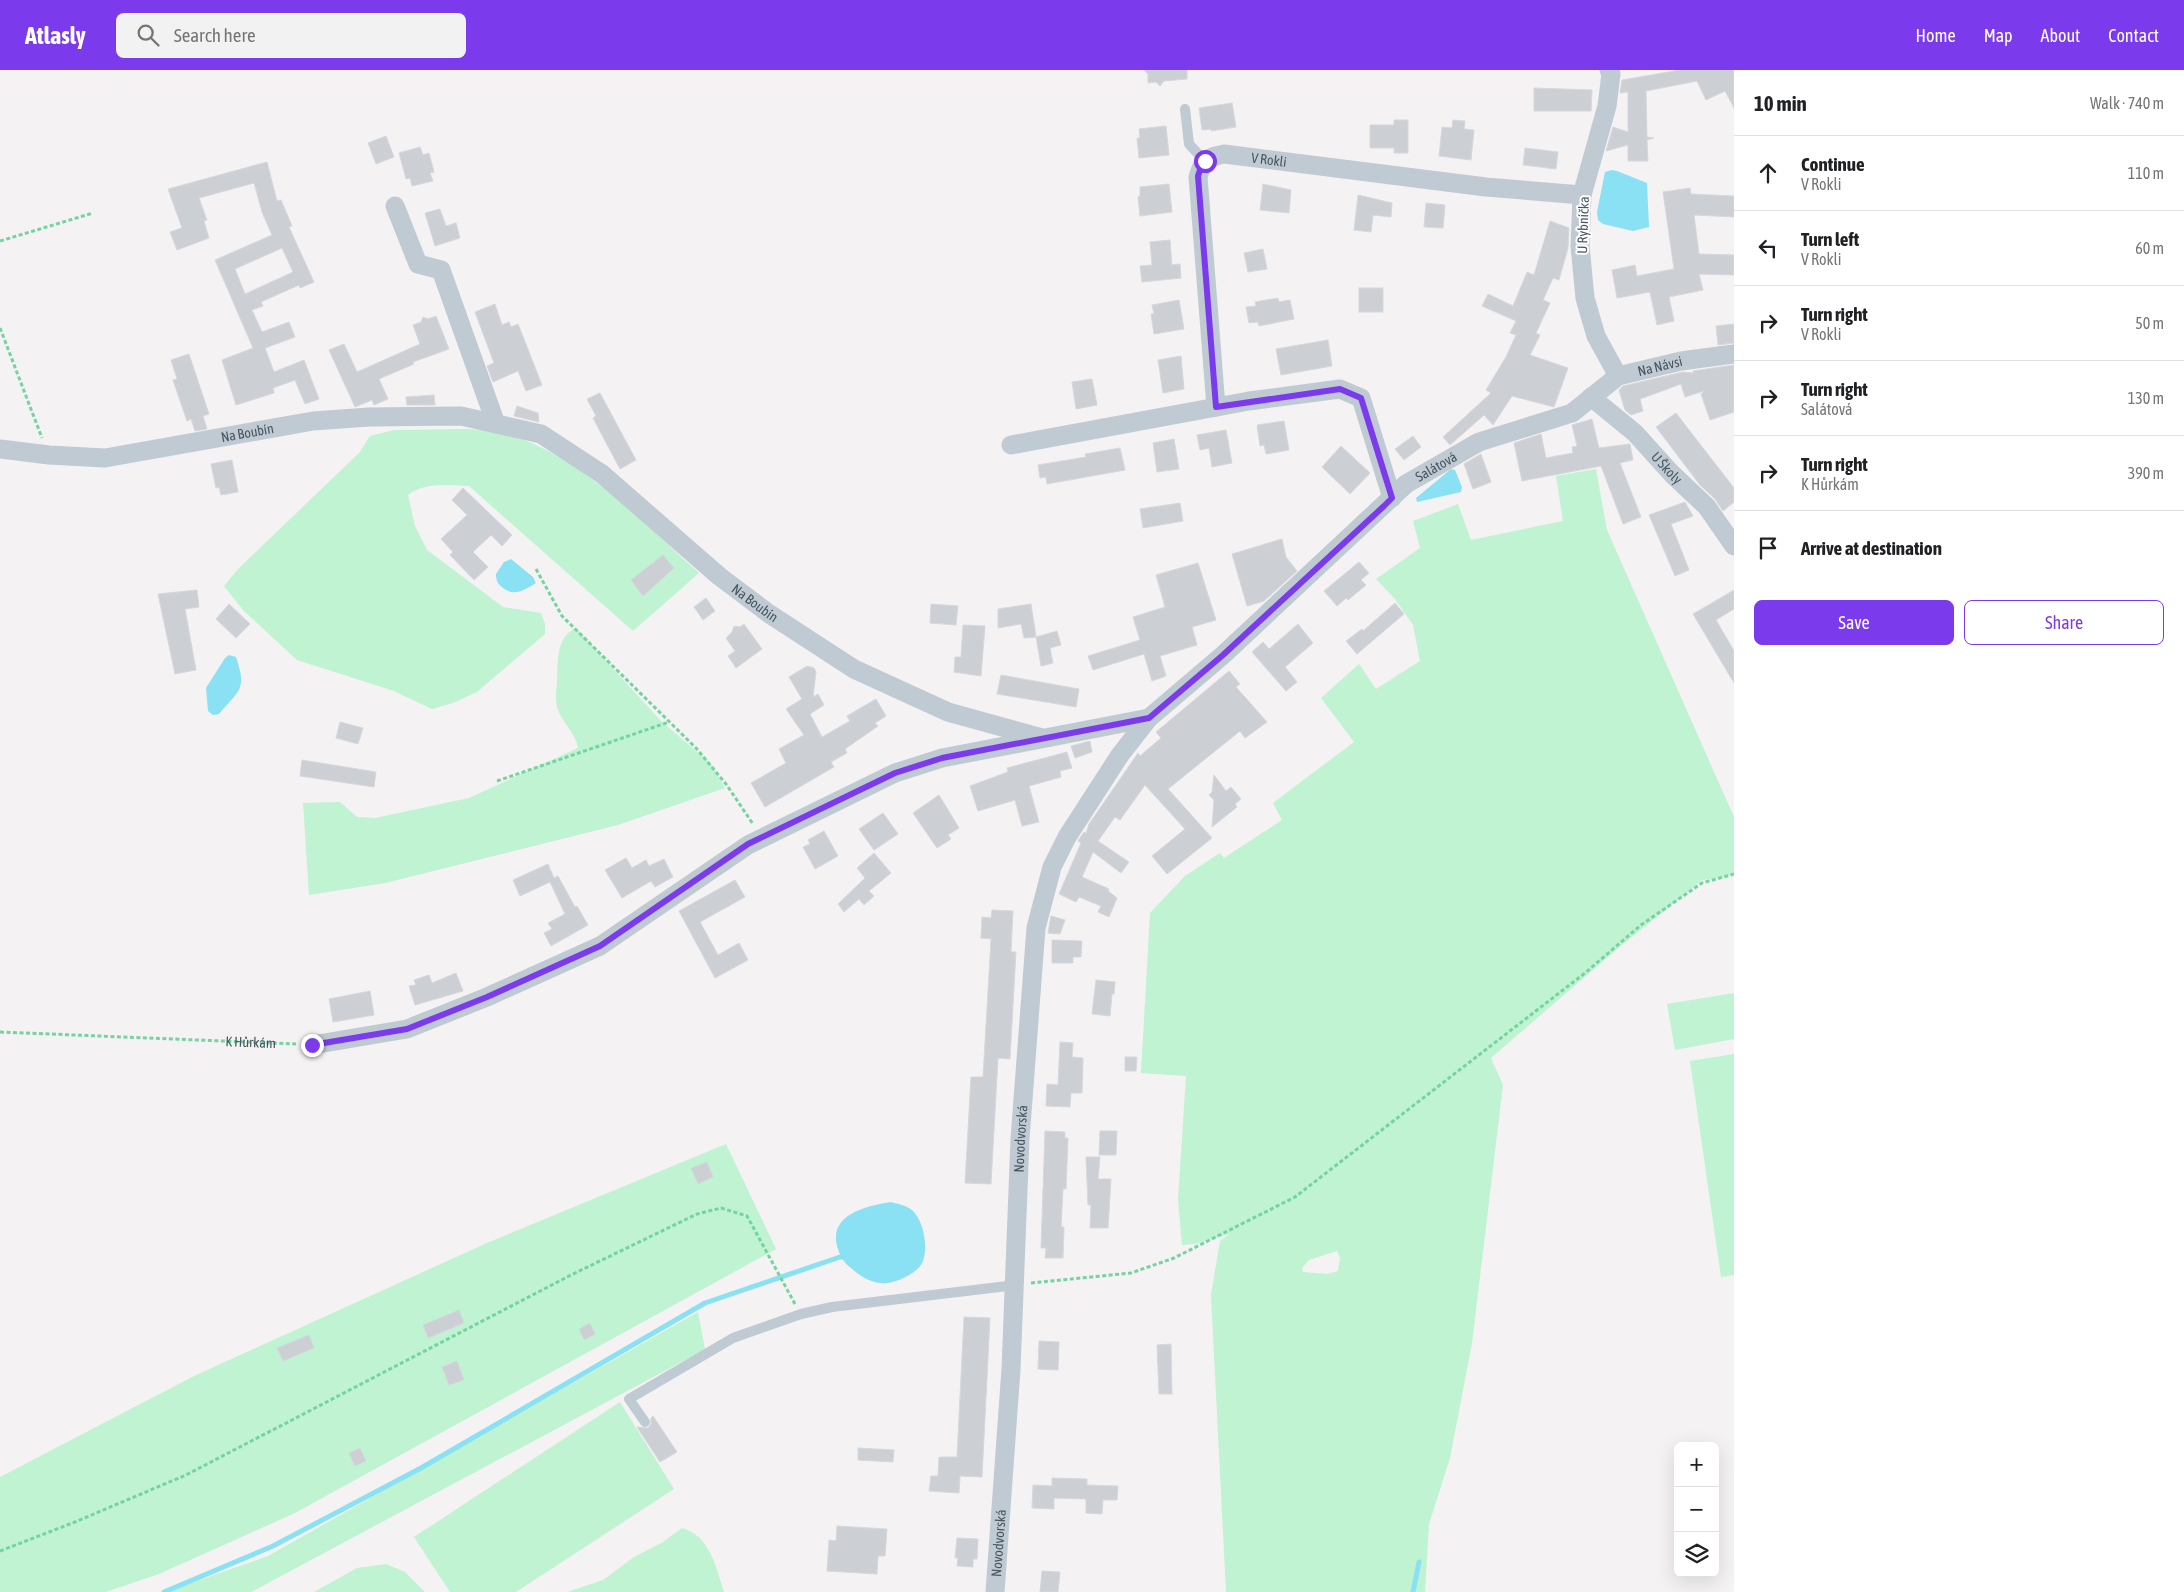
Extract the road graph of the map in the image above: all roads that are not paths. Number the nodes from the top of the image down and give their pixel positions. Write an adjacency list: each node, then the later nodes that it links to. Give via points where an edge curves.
1 (1614, 71): 4 (street, U Rybníčka)
2 (1185, 109): 3 (lane, via 1189,144)
3 (1205, 161): 4 (street, V Rokli, via 1224,154 1486,187); 9 (street, via 1198,176)
4 (1582, 195): 7 (street, U Rybníčka, via 1580,246 1585,298 1596,336)
5 (395, 206): 10 (street, via 418,264 441,270)
6 (1734, 354): 7 (street, Na Návsi, via 1681,361)
7 (1618, 376): 8 (street, Na Návsi)
8 (1592, 397): 13 (street, Salátová, via 1572,413 1479,442 1406,484); 14 (street, U Školy, via 1635,433 1707,507)
9 (1216, 407): 11 (street); 13 (street, via 1340,389 1361,398)
10 (496, 424): 12 (street, Na Boubín, via 461,416 369,417 313,422 105,458); 16 (street, Na Boubín, via 541,434 602,474 719,576 768,613 854,669 948,712)
11 (1011, 445)
12 (0, 450)
13 (1392, 498): 15 (street, Salátová, via 1223,655)
14 (1734, 546)
15 (1149, 718): 16 (street); 18 (street, Novodvorská, via 1067,837 1052,867 1036,928 1020,1139)
16 (1042, 738): 17 (street, via 942,758 895,773 748,844 600,946 407,1029)
17 (312, 1045)
18 (1016, 1285): 19 (lane, via 832,1307 801,1314 733,1338 630,1398); 20 (street, Novodvorská)
19 (645, 1422)
20 (995, 1592)

